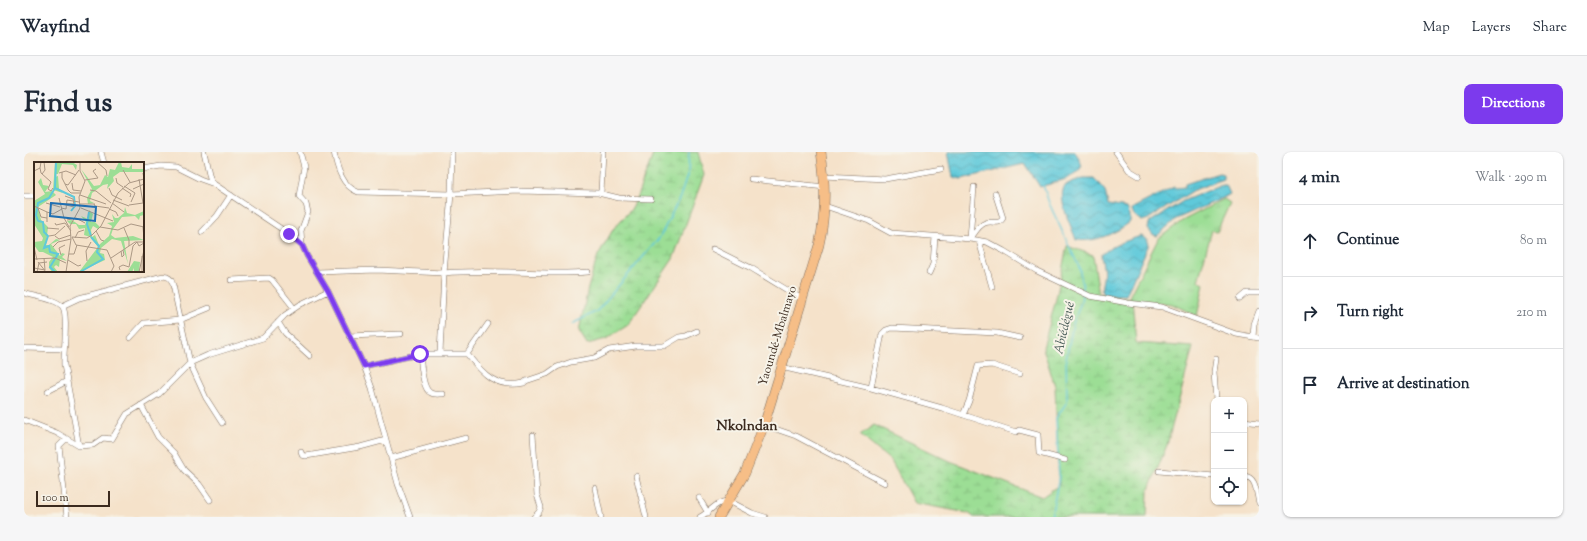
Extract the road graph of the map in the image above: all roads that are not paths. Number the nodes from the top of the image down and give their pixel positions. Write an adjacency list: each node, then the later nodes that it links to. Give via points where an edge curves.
1 (101, 152): 9 (street)
2 (204, 152): 15 (street, via 210,178)
3 (300, 152): 28 (street, via 304,167 299,196 306,204 308,212 301,231)
4 (334, 152): 20 (street, via 337,167 351,190)
5 (452, 152): 20 (street)
6 (603, 152): 18 (street)
7 (821, 152): 12 (highway, Yaoundé-Mbalmayo)
8 (1116, 152): 13 (street, via 1129,170)
9 (104, 162)
10 (144, 169): 15 (street, via 176,167 200,180)
11 (941, 170): 12 (street, via 885,179)
12 (824, 176): 16 (highway, Yaoundé-Mbalmayo)
13 (1138, 176)
14 (751, 179): 16 (street)
15 (214, 184): 21 (street)
16 (825, 187): 23 (highway, Yaoundé-Mbalmayo)
17 (974, 187): 26 (street)
18 (601, 193): 20 (street, via 519,191); 22 (street, via 619,198)
19 (996, 193): 26 (street, via 1003,218 998,223 986,222 981,225)
20 (451, 194): 32 (street)
21 (231, 195): 24 (street); 28 (street)
22 (651, 199)
23 (825, 206): 25 (street, via 869,221 891,233); 40 (highway, Yaoundé-Mbalmayo, via 819,245)
24 (202, 232)
25 (935, 237): 26 (street); 33 (street, via 933,264)
26 (970, 239): 27 (street)
27 (979, 241): 35 (street); 51 (street, via 987,242 1037,271 1090,296 1128,304 1162,307 1236,334)
28 (302, 245): 30 (street)
29 (712, 248): 40 (street)
30 (317, 272): 32 (street, via 378,270); 36 (street)
31 (588, 272): 32 (street)
32 (444, 273): 57 (street)
33 (929, 273)
34 (231, 280): 43 (street, via 269,278)
35 (992, 287)
36 (328, 291): 43 (street); 50 (street)
37 (24, 293): 41 (street)
38 (1259, 293): 39 (street, via 1247,292)
39 (1240, 298)
40 (802, 299): 64 (highway, Yaoundé-Mbalmayo)
41 (62, 306): 45 (street, via 79,298 168,276 172,279); 56 (street, via 66,313)
42 (209, 308): 45 (street)
43 (294, 308): 46 (street)
44 (1259, 311): 51 (street)
45 (180, 320): 52 (street, via 144,323); 62 (street)
46 (278, 322): 60 (street, via 285,333); 62 (street, via 263,338 208,355)
47 (488, 324): 59 (street)
48 (697, 331): 59 (street, via 664,346 636,346 609,350 594,358 563,364 547,374 519,384 497,382 478,369)
49 (400, 334): 50 (street)
50 (350, 336): 63 (street)
51 (1253, 337): 54 (street)
52 (130, 338)
53 (1020, 338): 67 (street, via 990,332 892,328 886,330 882,334)
54 (1259, 338)
55 (24, 348): 56 (street)
56 (64, 349): 66 (street)
57 (440, 353): 58 (street); 59 (street)
58 (420, 354): 63 (street); 69 (street, via 423,381 428,392)
59 (467, 354)
60 (310, 356)
61 (1216, 359): 70 (street)
62 (190, 364): 71 (street, via 159,394); 75 (street, via 206,398)
63 (364, 366): 81 (street)
64 (781, 367): 67 (street); 77 (highway, Yaoundé-Mbalmayo)
65 (1020, 374): 72 (street, via 992,365 978,366)
66 (67, 381): 68 (street); 82 (street)
67 (871, 388): 72 (street)
68 (48, 391)
69 (443, 394)
70 (1216, 397)
71 (141, 405): 82 (street, via 127,414 112,439 103,438 93,444); 93 (street, via 158,437 174,453 184,470 199,484)
72 (963, 415): 85 (street, via 1016,432 1019,430 1038,435 1039,453)
73 (24, 420): 80 (street)
74 (1247, 421): 76 (street)
75 (222, 422)
76 (1259, 423)
77 (764, 425): 90 (street, via 796,436); 94 (highway, Yaoundé-Mbalmayo, via 745,472)
78 (533, 436): 99 (street, via 537,495 541,507)
79 (466, 438): 84 (street)
80 (66, 440): 82 (street); 97 (street, via 59,446)
81 (386, 440): 83 (street, via 306,456 302,456); 84 (street)
82 (79, 446)
83 (301, 452)
84 (392, 458): 98 (street)
85 (1065, 460)
86 (1158, 471): 88 (street)
87 (636, 476): 101 (street)
88 (1211, 476)
89 (1247, 477): 95 (street, via 1255,484)
90 (885, 483)
91 (595, 488): 100 (street)
92 (699, 498): 96 (street)
93 (210, 500)
94 (729, 501): 96 (street, via 722,502); 103 (highway, Yaoundé-Mbalmayo); 104 (street)
95 (1259, 503)
96 (708, 513): 102 (street)
97 (67, 517)
98 (410, 517)
99 (534, 517)
100 (601, 517)
101 (646, 517)
102 (700, 517)
103 (719, 517)
104 (766, 517)

